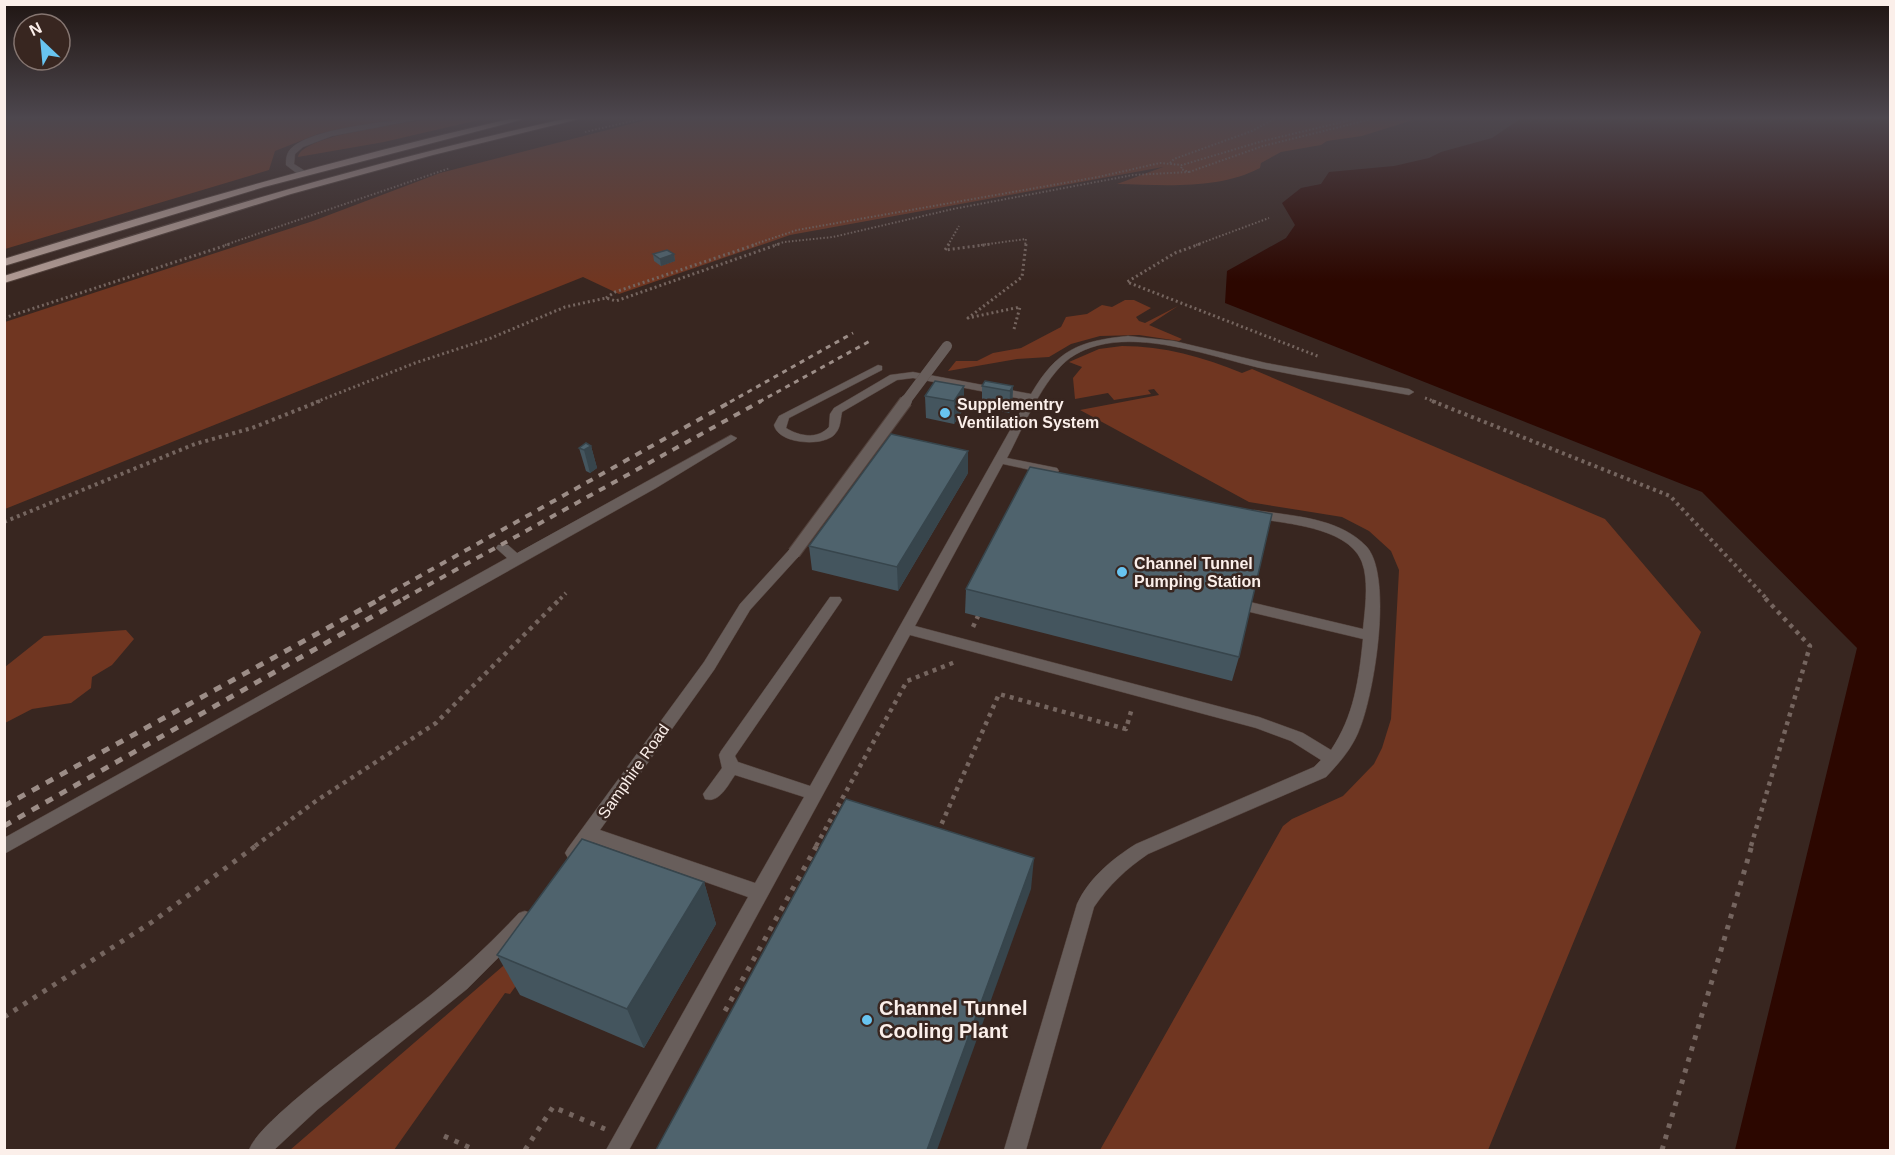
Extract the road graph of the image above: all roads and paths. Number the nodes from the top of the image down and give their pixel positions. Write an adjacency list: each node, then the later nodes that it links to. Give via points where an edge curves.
1 (302, 173): 8 (highway)
2 (355, 173): 9 (highway, via 202,216)
3 (438, 173): 11 (path)
4 (1116, 173): 10 (path, via 797,230)
5 (1173, 173): 10 (path, via 1133,175 953,209 833,237 784,242 616,301)
6 (1269, 218): 14 (path, via 1175,253 1127,282)
7 (959, 226): 12 (path, via 945,250 1026,239 1022,276 968,318 1020,307)
8 (4, 262)
9 (4, 280)
10 (606, 298): 22 (path, via 566,307 252,428 195,444)
11 (4, 318)
12 (1014, 329)
13 (949, 343): 37 (lane, Samphire Road, bridge, via 795,553 746,607 709,666)
14 (1331, 361)
15 (878, 369): 17 (lane, via 785,416 781,430 795,438 826,435 833,430 838,410 904,375)
16 (1409, 392): 17 (lane, via 1264,366 1182,346 1120,340 1090,345 1064,357); 51 (path, via 1670,496 1810,646)
17 (1034, 398): 19 (lane)
18 (731, 438): 24 (lane)
19 (1000, 460): 20 (lane); 29 (lane)
20 (1067, 474)
21 (1236, 510): 30 (lane, via 1331,529 1364,551 1374,573)
22 (4, 522)
23 (503, 548): 24 (lane)
24 (516, 559): 39 (lane)
25 (566, 593): 44 (path, via 436,723 316,801 152,922)
26 (835, 600): 34 (lane, via 727,755)
27 (1250, 607): 30 (lane)
28 (978, 616): 31 (path)
29 (906, 629): 31 (lane); 36 (lane)
30 (1369, 635): 33 (lane, via 1362,706)
31 (967, 644): 32 (lane); 43 (path, via 961,660 907,681)
32 (1138, 690): 33 (lane, via 1259,723 1298,737); 38 (path, via 1126,729 999,694)
33 (1334, 760): 50 (lane, via 1320,772 1142,849 1118,863 1099,883 1086,904)
34 (732, 767): 35 (lane); 36 (lane)
35 (711, 794)
36 (815, 794): 41 (lane)
37 (588, 833): 40 (lane, Samphire Road); 41 (lane)
38 (937, 834)
39 (4, 847)
40 (562, 870)
41 (760, 893): 46 (lane)
42 (536, 906): 47 (lane, via 467,976 293,1116)
43 (725, 1011)
44 (4, 1017)
45 (444, 1136): 48 (path)
46 (621, 1144): 49 (path, via 553,1107)
47 (260, 1150)
48 (475, 1150)
49 (525, 1150)
50 (1015, 1150)
51 (1662, 1150)

